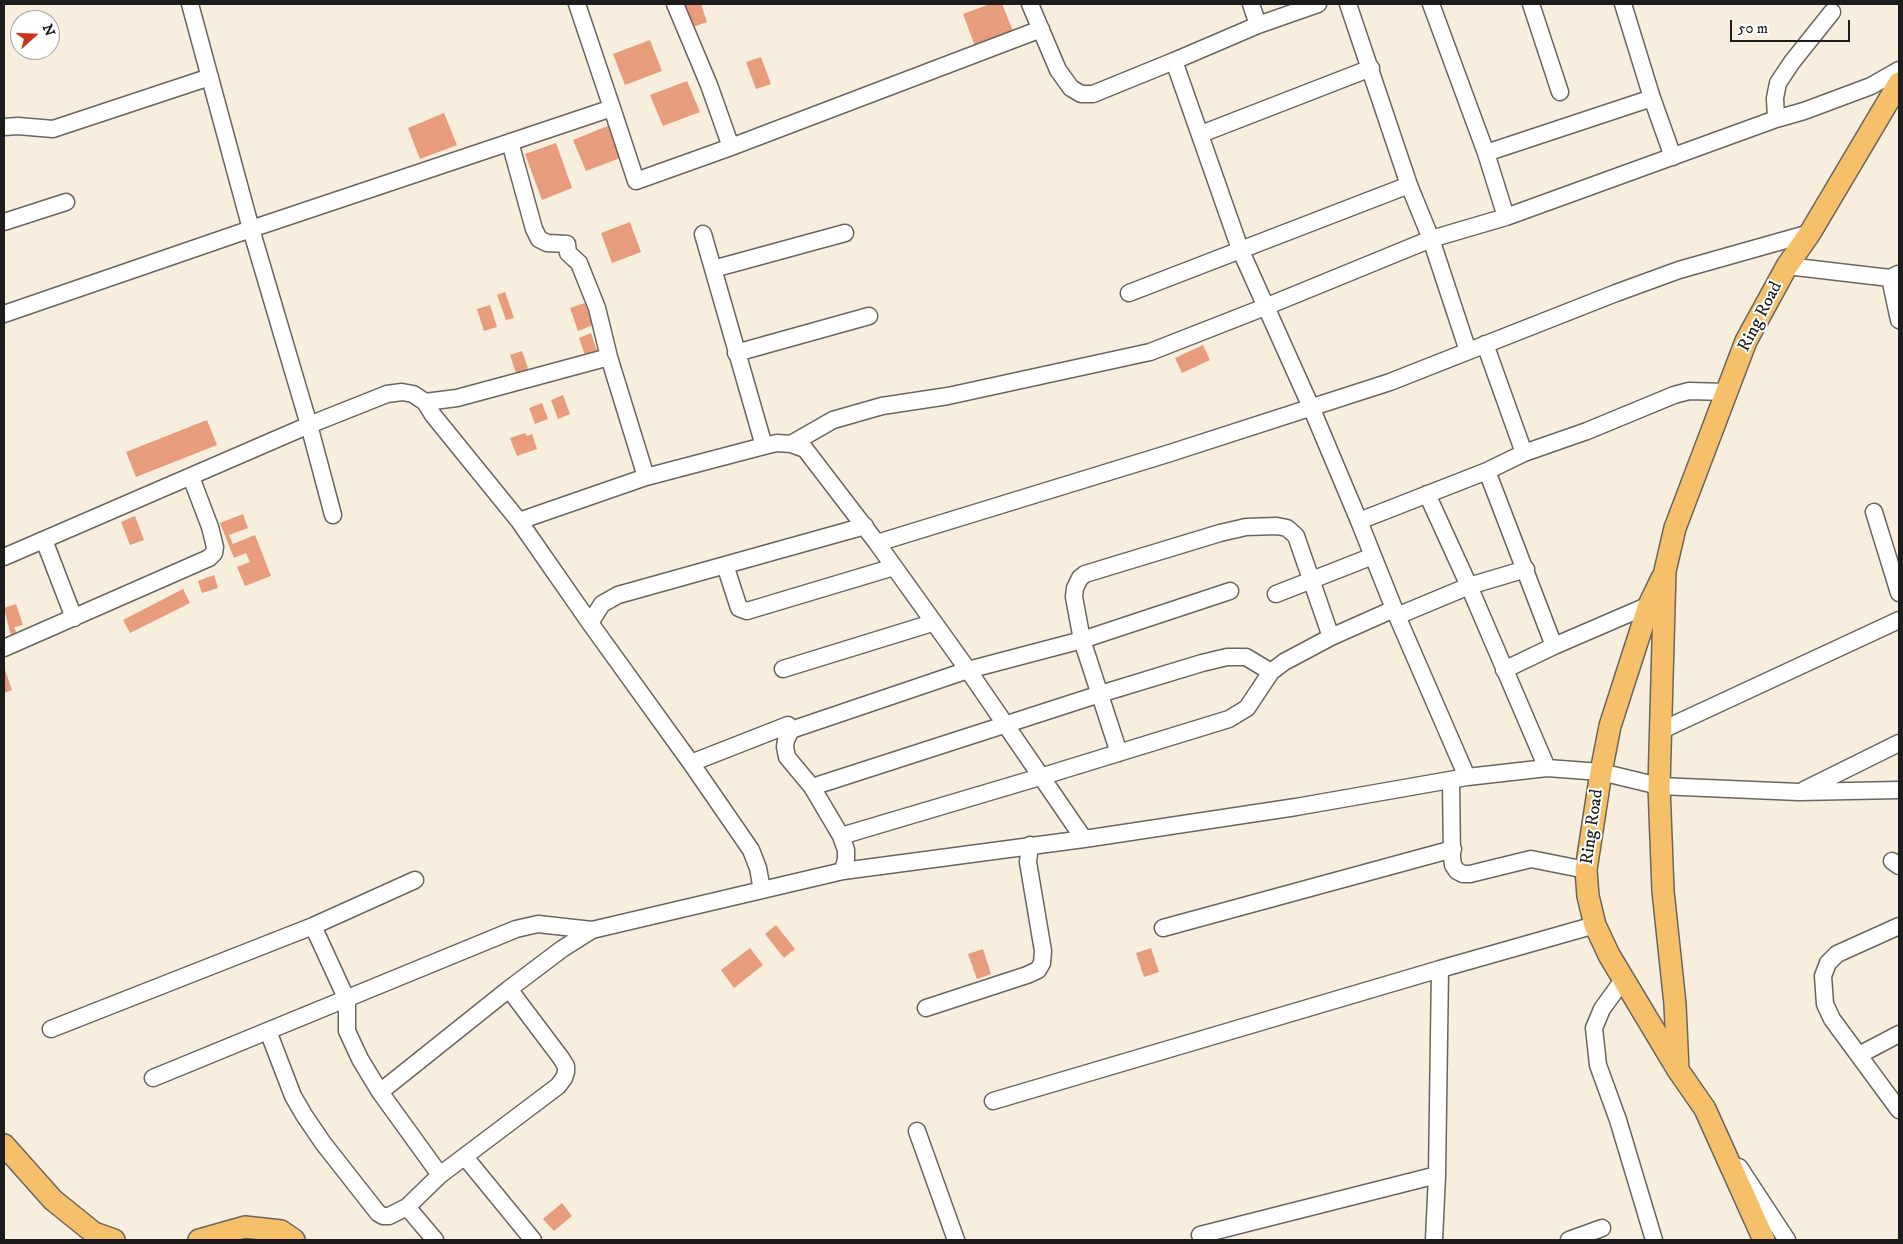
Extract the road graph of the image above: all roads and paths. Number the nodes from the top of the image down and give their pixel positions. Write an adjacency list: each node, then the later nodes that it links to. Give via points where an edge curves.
1 (190, 4): 17 (street)
2 (577, 4): 21 (street)
3 (675, 4): 26 (street)
4 (1030, 4): 13 (street)
5 (1252, 4): 12 (street)
6 (1318, 4): 12 (street)
7 (1348, 4): 15 (street)
8 (1431, 4): 27 (street)
9 (1531, 4): 19 (street)
10 (1623, 4): 20 (street)
11 (1832, 12): 22 (street, via 1778,83)
12 (1258, 25): 14 (street)
13 (1041, 30): 14 (street, via 1058,70 1071,88 1081,94 1093,94); 26 (street)
14 (1174, 61): 24 (street)
15 (1371, 68): 24 (street); 29 (street)
16 (1899, 70): 22 (street, via 1856,92)
17 (210, 76): 23 (street, via 53,129); 33 (street)
18 (1899, 83): 35 (main road, Ring Road)
19 (1560, 92)
20 (1652, 98): 27 (street); 28 (street)
21 (612, 108): 25 (street); 26 (street, via 636,180)
22 (1776, 119): 28 (street)
23 (4, 127)
24 (1201, 134): 38 (street)
25 (510, 142): 33 (street); 50 (street, via 534,229 539,239 547,243 566,244 568,253 579,263 597,308)
26 (731, 147)
27 (1486, 153): 31 (street)
28 (1673, 157): 31 (street)
29 (1409, 185): 37 (street); 38 (street)
30 (66, 202): 32 (street)
31 (1506, 217): 37 (street)
32 (4, 222)
33 (251, 229): 44 (street); 54 (street)
34 (845, 233): 40 (street)
35 (1810, 233): 39 (main road, Ring Road); 47 (street, via 1679,270)
36 (703, 234): 40 (street)
37 (1431, 239): 43 (street); 48 (street)
38 (1240, 249): 42 (street); 43 (street)
39 (1787, 266): 41 (street); 51 (main road, Ring Road, via 1746,342)
40 (713, 269): 49 (street)
41 (1894, 276): 46 (street)
42 (1129, 293)
43 (1265, 307): 53 (street); 55 (street, via 1150,352 948,396 882,406 832,420)
44 (4, 314)
45 (870, 316): 49 (street)
46 (1899, 320)
47 (1485, 344): 48 (street); 57 (street)
48 (1468, 351): 53 (street, via 1390,382)
49 (736, 352): 56 (street)
50 (609, 357): 52 (street, via 457,398); 59 (street)
51 (1727, 392): 57 (street, via 1689,391 1674,395); 74 (main road, Ring Road, via 1675,528)
52 (425, 402): 54 (street, via 413,394 387,394); 65 (street)
53 (1311, 407): 64 (street); 68 (street)
54 (309, 425): 60 (street); 63 (street)
55 (791, 444): 56 (street); 66 (street, via 805,450)
56 (764, 446): 59 (street)
57 (1524, 453): 58 (street)
58 (1488, 471): 61 (street); 73 (street)
59 (646, 476): 65 (street)
60 (191, 477): 67 (street); 82 (street, via 210,527 214,553)
61 (1427, 494): 64 (street); 76 (street)
62 (1874, 512): 78 (street)
63 (333, 516)
64 (1358, 520): 69 (street)
65 (519, 521): 85 (street)
66 (865, 526): 68 (street); 71 (street)
67 (44, 540): 70 (street); 82 (street)
68 (878, 543): 72 (street)
69 (1373, 556): 75 (street); 81 (street)
70 (4, 557)
71 (725, 565): 72 (street, via 743,611); 85 (street, via 618,595 602,604)
72 (894, 567): 84 (street)
73 (1526, 569): 76 (street); 88 (street)
74 (1665, 571): 80 (main road, Ring Road); 97 (main road, Ring Road)
75 (1311, 580): 79 (street); 86 (street); 87 (street, via 1296,536 1288,528 1246,527 1094,570 1080,578 1074,588 1074,597)
76 (1469, 586): 81 (street); 92 (street)
77 (1230, 592): 87 (street)
78 (1899, 593)
79 (1276, 594)
80 (1649, 605): 88 (street); 102 (main road, Ring Road, via 1610,726)
81 (1395, 612): 86 (street); 104 (street)
82 (74, 618): 89 (street)
83 (1899, 620): 97 (street)
84 (932, 622): 90 (street); 91 (street)
85 (590, 623): 100 (street)
86 (1331, 637): 93 (street)
87 (1082, 640): 91 (street); 94 (street)
88 (1554, 646): 92 (street)
89 (4, 648)
90 (783, 669)
91 (968, 670): 96 (street); 106 (street, via 791,730 785,747 788,757)
92 (1504, 670): 101 (street)
93 (1271, 672): 94 (street, via 1246,657 1228,657); 99 (street, via 1253,701 1229,719)
94 (1100, 694): 96 (street); 99 (street)
95 (788, 725): 100 (street)
96 (1004, 725): 103 (street); 106 (street)
97 (1660, 731): 105 (main road, Ring Road)
98 (1899, 742): 108 (street)
99 (1119, 754): 103 (street)
100 (691, 763): 116 (street, via 751,850)
101 (1547, 768): 102 (street); 104 (street)
102 (1601, 772): 105 (street); 114 (main road, Ring Road)
103 (1040, 777): 109 (street); 110 (street)
104 (1459, 779): 110 (street, via 1296,808); 112 (street)
105 (1659, 786): 108 (street); 131 (main road, Ring Road, via 1663,891 1675,1004)
106 (812, 787): 109 (street)
107 (1899, 790): 108 (street)
108 (1799, 792)
109 (841, 836): 113 (street, via 846,850)
110 (1084, 839): 111 (street)
111 (1030, 845): 113 (street); 126 (street, via 1028,862 1042,951 1038,970)
112 (1453, 848): 114 (street, via 1453,865 1463,874 1531,859); 120 (street)
113 (843, 870): 116 (street)
114 (1586, 870): 117 (main road, Ring Road)
115 (415, 880): 118 (street)
116 (762, 890): 121 (street)
117 (1595, 925): 122 (street); 123 (main road, Ring Road)
118 (313, 926): 125 (street); 127 (street)
119 (1899, 926): 130 (street, via 1837,954 1828,963 1823,976 1825,1004)
120 (1163, 928)
121 (592, 930): 124 (street); 125 (street, via 538,924 516,929)
122 (1440, 969): 134 (street); 141 (street)
123 (1623, 980): 131 (main road, Ring Road); 153 (street, via 1602,1009 1594,1028 1598,1065)
124 (509, 989): 133 (street); 139 (street, via 561,1058 566,1072 558,1086)
125 (347, 1000): 128 (street); 133 (street, via 347,1031)
126 (926, 1008)
127 (51, 1029)
128 (268, 1031): 132 (street); 142 (street, via 293,1096 323,1143 383,1216)
129 (1899, 1034): 130 (street)
130 (1859, 1055): 135 (street)
131 (1678, 1070): 136 (main road, Ring Road)
132 (153, 1078)
133 (380, 1092): 140 (street)
134 (993, 1101)
135 (1899, 1110)
136 (1712, 1124): 154 (main road, Ring Road); 155 (street)
137 (917, 1131): 150 (street)
138 (4, 1145): 145 (main road, via 53,1200 94,1233)
139 (466, 1157): 140 (street); 149 (street)
140 (440, 1175): 142 (street)
141 (1437, 1175): 144 (street); 151 (street)
142 (408, 1207): 148 (street)
143 (1602, 1228): 152 (street)
144 (1200, 1235)
145 (107, 1239)
146 (199, 1240): 147 (main road, via 245,1227 280,1231)
147 (294, 1240)
148 (435, 1240)
149 (533, 1240)
150 (956, 1240)
151 (1434, 1240)
152 (1570, 1240)
153 (1654, 1240)
154 (1764, 1240)
155 (1787, 1240)

